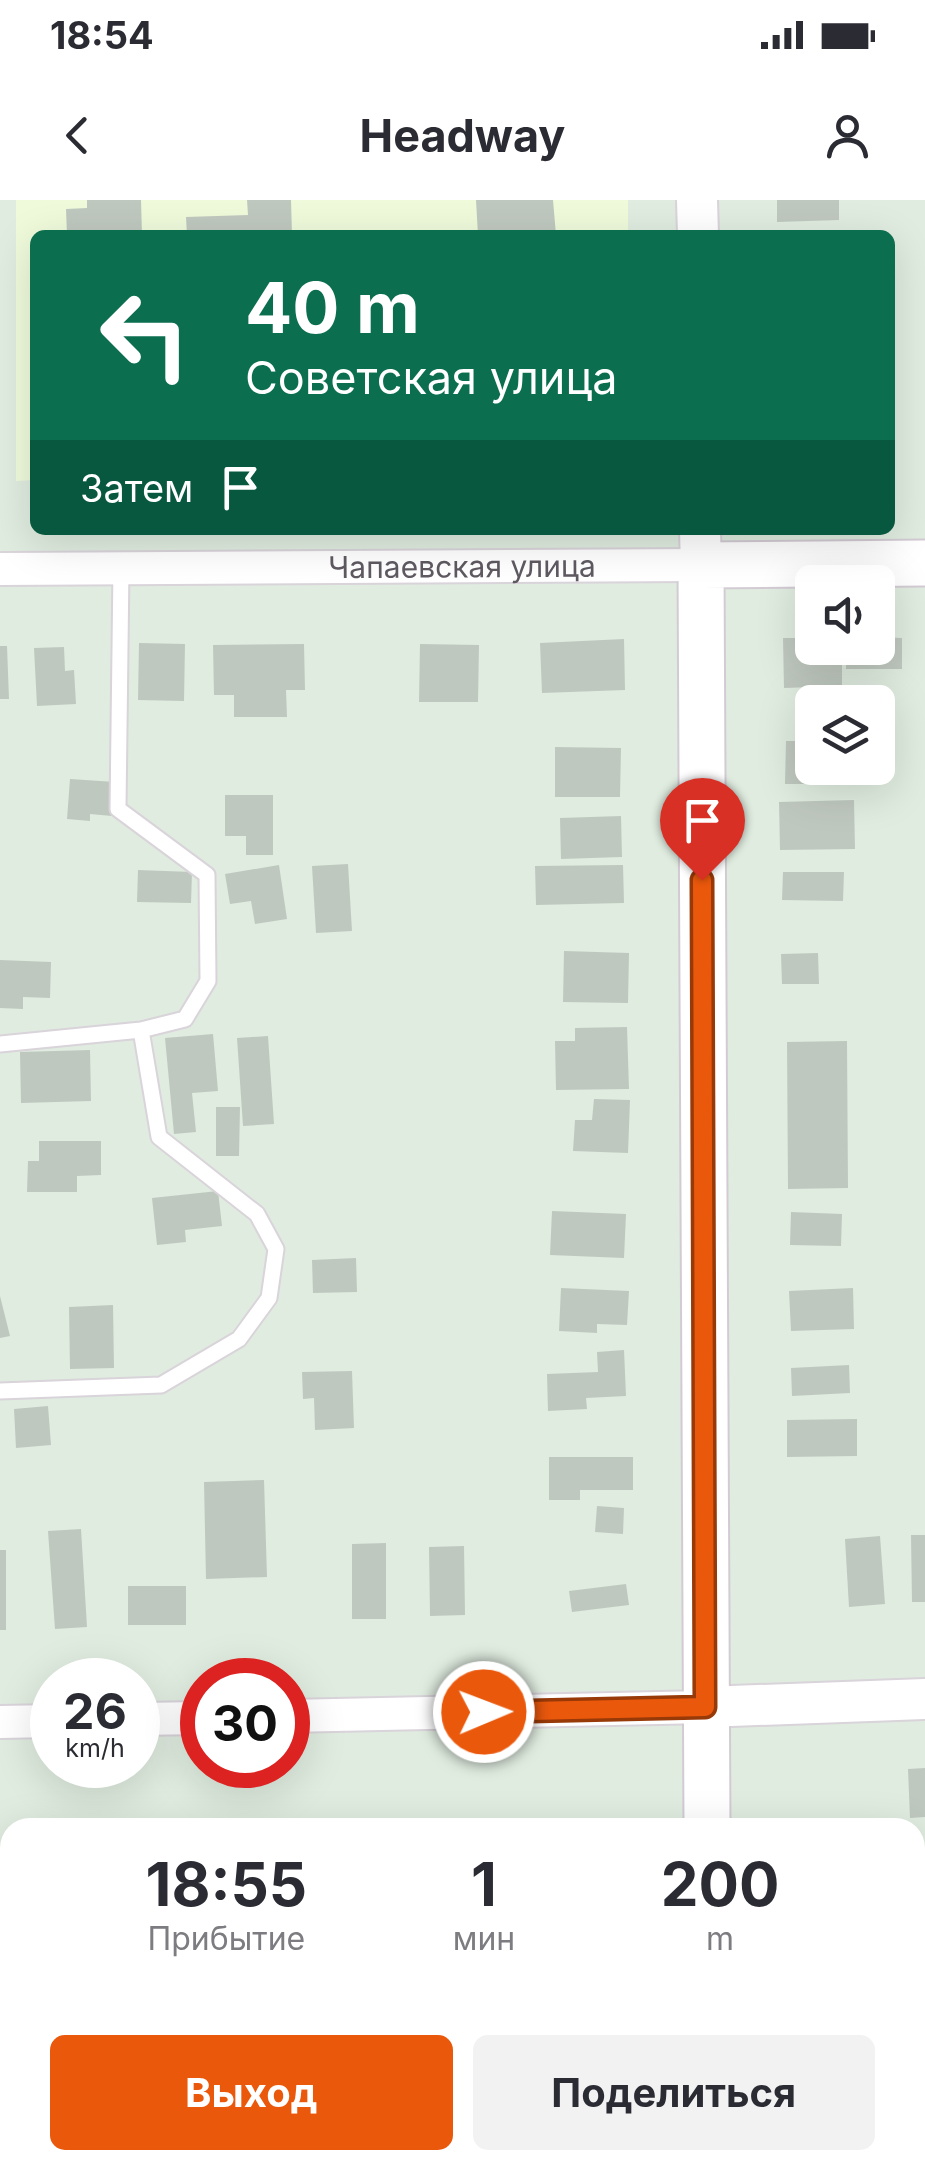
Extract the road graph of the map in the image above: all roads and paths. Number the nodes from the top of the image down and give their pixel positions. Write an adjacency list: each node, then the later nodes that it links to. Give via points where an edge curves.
1 (698, 200): 2 (street)
2 (698, 230)
3 (701, 547): 4 (main road, Чапаевская улица); 5 (street, Чапаевская улица); 11 (main road)
4 (925, 564)
5 (122, 568): 6 (street, Чапаевская улица); 7 (lane, via 118,809 207,875 208,981 185,1019)
6 (0, 569)
7 (141, 1030): 8 (lane); 9 (lane, via 159,1137 257,1214 276,1249 270,1298 239,1340 160,1385)
8 (0, 1044)
9 (0, 1391)
10 (925, 1699): 11 (street)
11 (705, 1707): 12 (street); 15 (main road)
12 (310, 1716)
13 (30, 1721): 14 (street)
14 (0, 1722)
15 (707, 1818)

